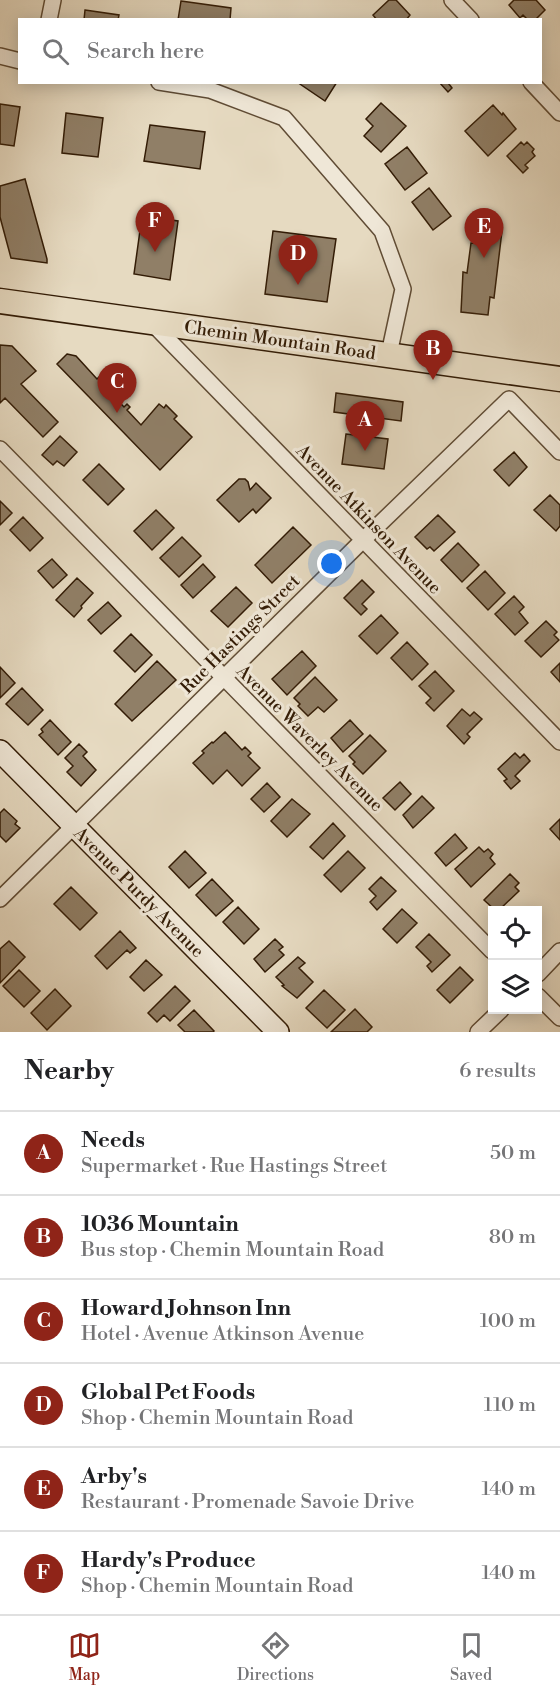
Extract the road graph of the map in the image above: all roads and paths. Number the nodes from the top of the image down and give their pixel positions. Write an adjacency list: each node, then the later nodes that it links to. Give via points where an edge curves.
1 (53, 0): 3 (street)
2 (452, 0): 4 (street)
3 (49, 18)
4 (469, 18)
5 (0, 56): 6 (street)
6 (18, 60)
7 (172, 84): 12 (street, via 210,90 284,118 382,231 403,289)
8 (533, 84): 9 (street)
9 (560, 113)
10 (0, 301): 11 (main road, Chemin Mountain Road)
11 (151, 322): 12 (main road, Chemin Mountain Road); 18 (street, Avenue Atkinson Avenue)
12 (389, 354): 13 (main road, Chemin Mountain Road)
13 (512, 372): 14 (main road, Chemin Mountain Road); 15 (street)
14 (560, 379)
15 (509, 399): 17 (street); 18 (street, Rue Hastings Street)
16 (0, 449): 19 (street, Avenue Waverley Avenue)
17 (560, 452)
18 (363, 540): 19 (street, Rue Hastings Street); 20 (street, Avenue Atkinson Avenue)
19 (224, 678): 22 (street, Rue Hastings Street); 24 (street, Avenue Waverley Avenue)
20 (560, 742)
21 (0, 751): 22 (street, Avenue Purdy Avenue)
22 (73, 825): 23 (street, Rue Hastings Street); 30 (street, Avenue Purdy Avenue)
23 (0, 899)
24 (488, 947)
25 (560, 951): 26 (street)
26 (542, 969)
27 (542, 1001): 29 (street)
28 (497, 1014): 31 (street)
29 (560, 1018)
30 (278, 1032)
31 (478, 1032)

